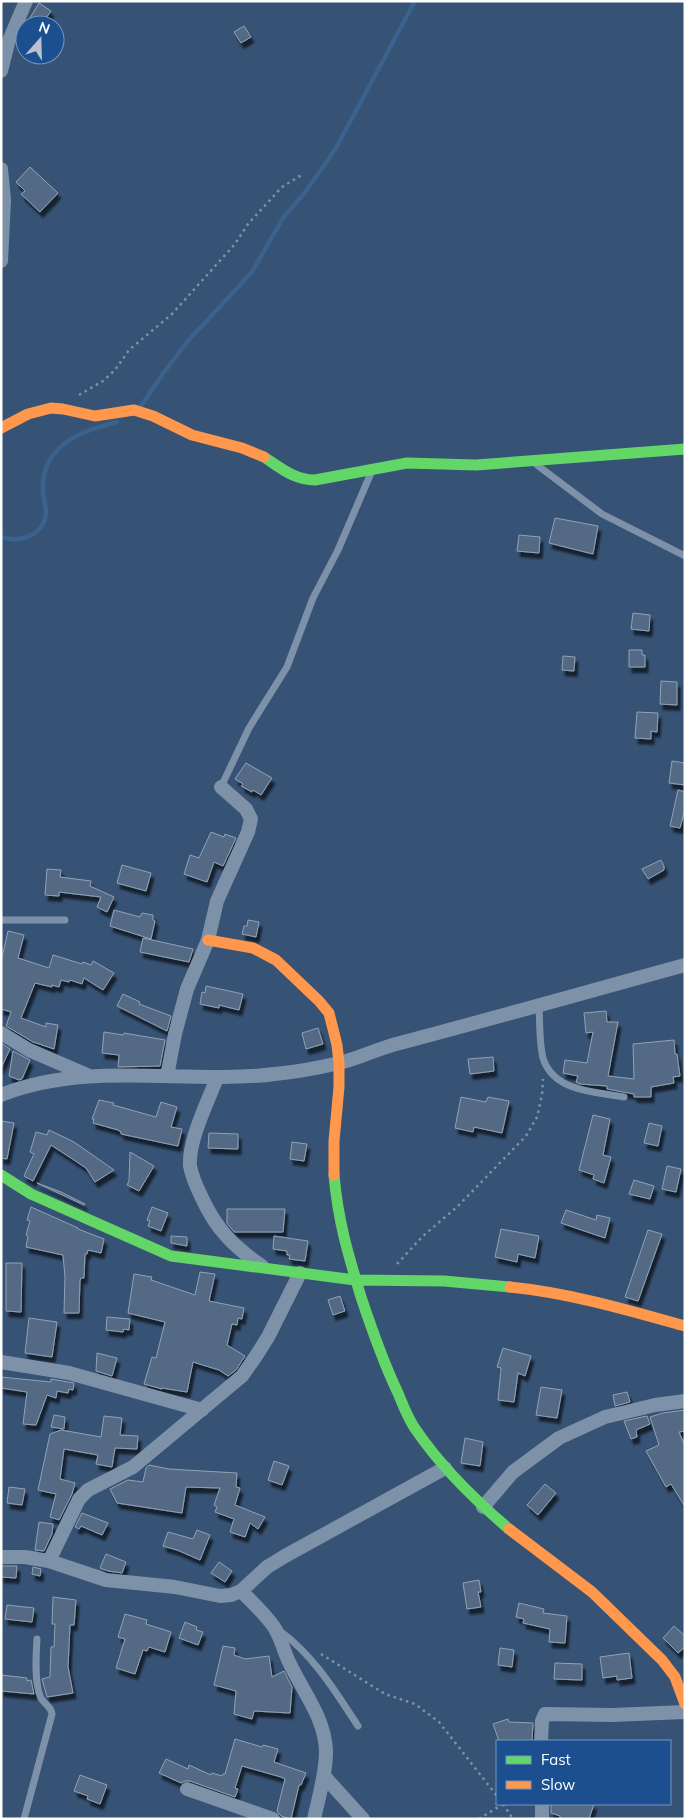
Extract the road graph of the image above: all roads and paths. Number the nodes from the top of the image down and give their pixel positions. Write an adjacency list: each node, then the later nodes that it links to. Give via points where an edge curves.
1 (26, 1): 2 (street, via 8,43)
2 (1, 71)
3 (1, 169): 5 (street, via 4,226)
4 (303, 174): 6 (path, via 282,187 172,314 129,350 96,386)
5 (1, 261)
6 (73, 398)
7 (1, 428): 10 (street, via 26,415 48,409 59,408 90,416 117,410 138,410 182,432 258,454 301,479 315,480)
8 (685, 449): 9 (street)
9 (530, 461): 10 (street, via 476,465 408,464); 11 (lane, via 602,514)
10 (372, 470): 12 (lane, via 338,550 313,598 286,667 249,728)
11 (685, 556)
12 (221, 788): 15 (street, via 246,809 250,819 248,832 217,901)
13 (1, 920): 14 (lane)
14 (65, 920)
15 (208, 940): 20 (street, via 253,948 276,960 329,1013); 22 (street, via 180,1010)
16 (685, 966): 17 (street)
17 (539, 1007): 19 (lane); 20 (street, via 395,1044)
18 (1, 1033): 21 (street, via 29,1050)
19 (543, 1059): 25 (lane, via 551,1074 563,1083 579,1090); 30 (path, via 541,1102 526,1136 458,1206 422,1236)
20 (339, 1063): 23 (street, via 276,1074); 29 (street, via 334,1176 338,1215)
21 (90, 1076): 22 (street); 24 (street)
22 (168, 1076): 23 (street)
23 (217, 1078): 27 (street, via 200,1120 190,1165 207,1210 221,1232 241,1252)
24 (1, 1095)
25 (624, 1097)
26 (1, 1175): 27 (street, via 31,1194 171,1256)
27 (266, 1269): 28 (street)
28 (300, 1273): 29 (street); 34 (street, via 242,1376)
29 (355, 1280): 30 (street); 35 (street, via 376,1343 402,1405 415,1429)
30 (383, 1280): 31 (street, via 531,1289)
31 (685, 1326)
32 (1, 1362): 34 (street, via 69,1373)
33 (685, 1401): 36 (street, via 605,1417 559,1438 513,1472)
34 (202, 1410): 38 (street, via 133,1467 88,1490 79,1499)
35 (446, 1468): 36 (street); 39 (street, via 285,1556)
36 (483, 1507): 44 (street, via 592,1592 662,1660)
37 (1, 1557): 38 (street)
38 (49, 1561): 39 (street, via 106,1580 174,1587 220,1596)
39 (241, 1590): 40 (street)
40 (274, 1626): 42 (lane); 49 (street, via 322,1727 326,1750)
41 (37, 1639): 55 (lane, via 40,1696 52,1714)
42 (300, 1647): 47 (lane, via 323,1674); 51 (path, via 323,1655 385,1694 415,1704 439,1722)
43 (685, 1666): 44 (street)
44 (675, 1677): 45 (street)
45 (685, 1704)
46 (685, 1712): 48 (street, via 545,1714)
47 (358, 1726)
48 (541, 1740)
49 (324, 1776): 57 (street); 58 (street)
50 (187, 1789): 56 (street)
51 (496, 1795)
52 (501, 1805): 59 (path)
53 (504, 1805): 60 (path)
54 (542, 1805): 61 (street)
55 (24, 1819)
56 (273, 1819)
57 (314, 1819)
58 (363, 1819)
59 (479, 1819)
60 (513, 1819)
61 (542, 1819)

